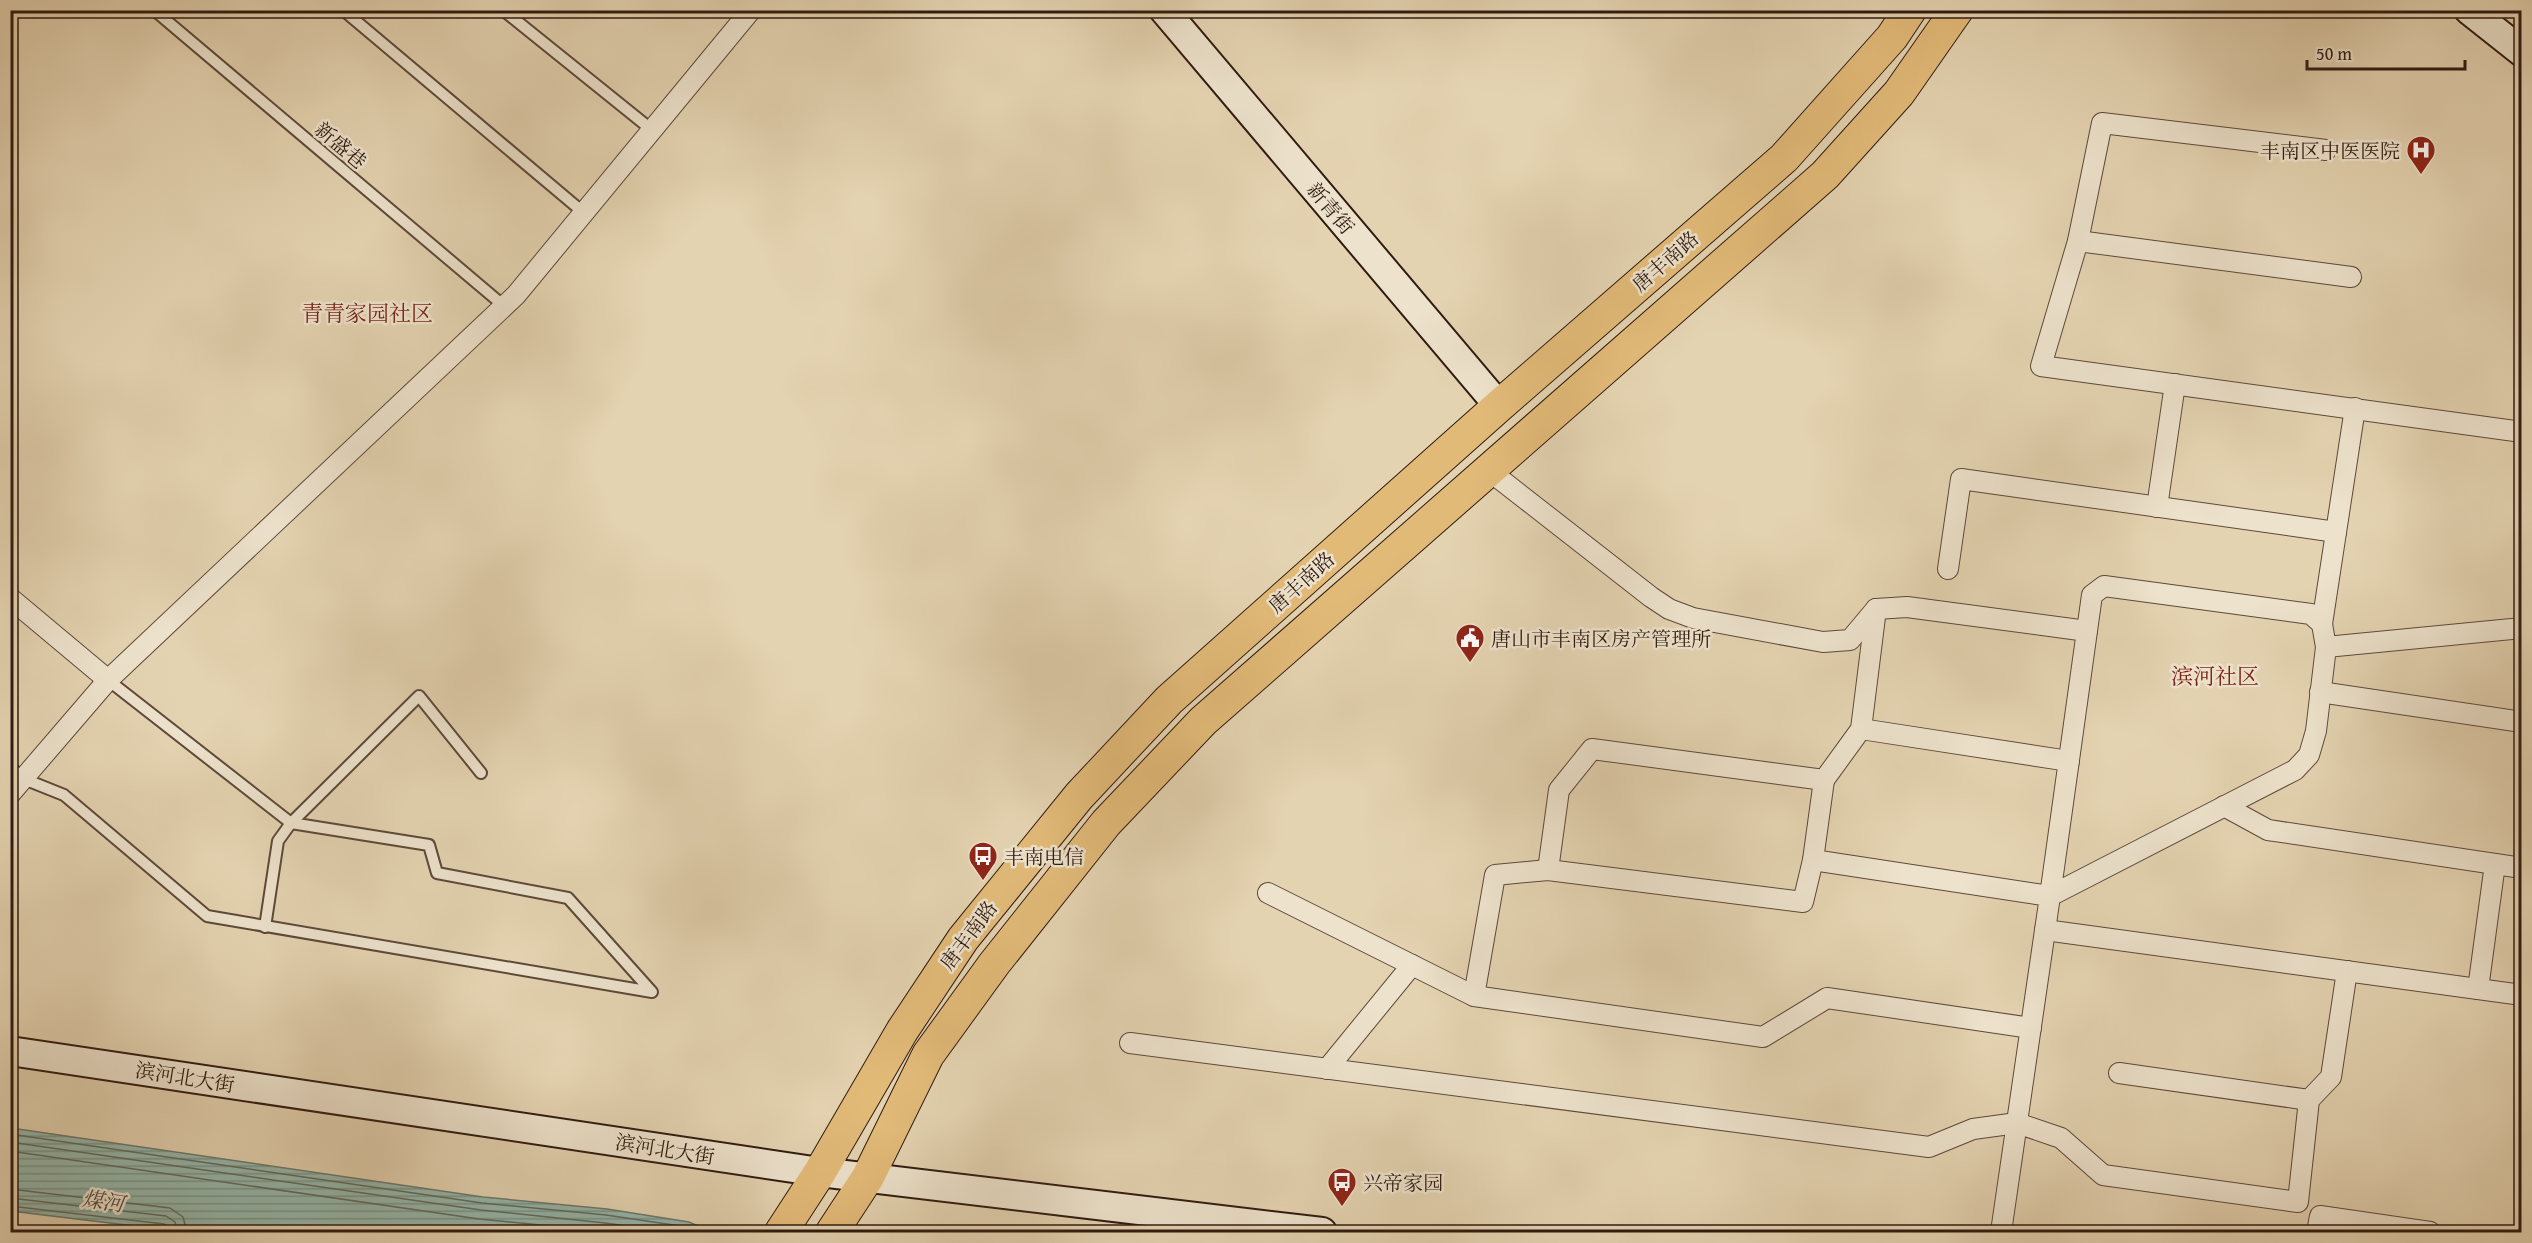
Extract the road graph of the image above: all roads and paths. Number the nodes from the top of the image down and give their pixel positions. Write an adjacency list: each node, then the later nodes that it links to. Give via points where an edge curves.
1 (154, 10): 15 (lane, 新盛巷)
2 (343, 10): 12 (lane)
3 (503, 10): 10 (lane)
4 (751, 10): 10 (street)
5 (1164, 10): 17 (main road, 新青街)
6 (1910, 10): 17 (main road, 唐丰南路, via 1892,37 1784,159)
7 (1957, 10): 20 (main road, 唐丰南路, via 1899,93 1825,175)
8 (2469, 10): 9 (main road)
9 (2520, 43)
10 (652, 130): 12 (street)
11 (2326, 150): 13 (street, via 2102,123)
12 (584, 213): 15 (street)
13 (2078, 241): 14 (street); 16 (street, via 2041,366)
14 (2351, 277)
15 (504, 306): 30 (street)
16 (2175, 384): 18 (street); 21 (street)
17 (1498, 406): 61 (main road, 唐丰南路, via 1169,700 1078,796 963,939 902,1031)
18 (2355, 408): 19 (street); 22 (street)
19 (2522, 432)
20 (1487, 470): 25 (street, via 1652,597 1693,618 1823,642 1850,640); 62 (main road, 唐丰南路, via 1203,722 1106,823 994,964 928,1055)
21 (2157, 507): 22 (street); 23 (street, via 1961,479)
22 (2336, 532): 26 (street)
23 (1948, 569)
24 (10, 598): 30 (street)
25 (1876, 609): 28 (street, via 1907,607); 33 (street)
26 (2322, 624): 28 (street, via 2311,614 2104,586 2092,595); 29 (street)
27 (2522, 628): 29 (street)
28 (2087, 631): 34 (street)
29 (2326, 647): 31 (street)
30 (108, 680): 35 (street); 40 (lane)
31 (2320, 692): 32 (street); 39 (street, via 2309,754 2295,770)
32 (2522, 722)
33 (1861, 729): 34 (street); 37 (street)
34 (2069, 761): 46 (street)
35 (17, 773): 38 (street); 47 (lane, via 64,795 207,916)
36 (481, 773): 40 (lane, via 419,696)
37 (1824, 780): 41 (street); 44 (street, via 1592,749 1559,790)
38 (10, 794)
39 (2224, 806): 42 (street, via 2268,830); 46 (street)
40 (291, 823): 47 (lane, via 278,841); 47 (lane, via 429,845 437,873 568,898 652,993)
41 (1813, 861): 44 (street, via 1803,902); 46 (street)
42 (2496, 864): 43 (street); 51 (street)
43 (2522, 868)
44 (1548, 870): 53 (street, via 1496,875)
45 (1268, 893): 49 (street)
46 (2050, 896): 48 (street)
47 (265, 927)
48 (2045, 930): 50 (street); 54 (street)
49 (1412, 965): 53 (street); 57 (street)
50 (2347, 971): 51 (street); 59 (street, via 2331,1077)
51 (2478, 989): 52 (street)
52 (2522, 995)
53 (1474, 996): 54 (street, via 1762,1037 1827,998)
54 (2031, 1028): 60 (street)
55 (1130, 1043): 57 (street)
56 (10, 1051): 61 (main road, 滨河北大街)
57 (1327, 1069): 60 (street, via 1929,1147 1973,1129)
58 (2119, 1073): 59 (street)
59 (2308, 1100): 60 (street, via 2298,1202 2103,1175 2061,1138)
60 (2017, 1123): 66 (street)
61 (820, 1172): 62 (main road, 滨河北大街); 63 (main road, 唐丰南路)
62 (868, 1177): 64 (main road, 唐丰南路); 65 (main road, 滨河北大街)
63 (788, 1222)
64 (835, 1226)
65 (1323, 1233)
66 (2001, 1233)
67 (2317, 1233): 68 (street, via 2320,1216)
68 (2430, 1233)

